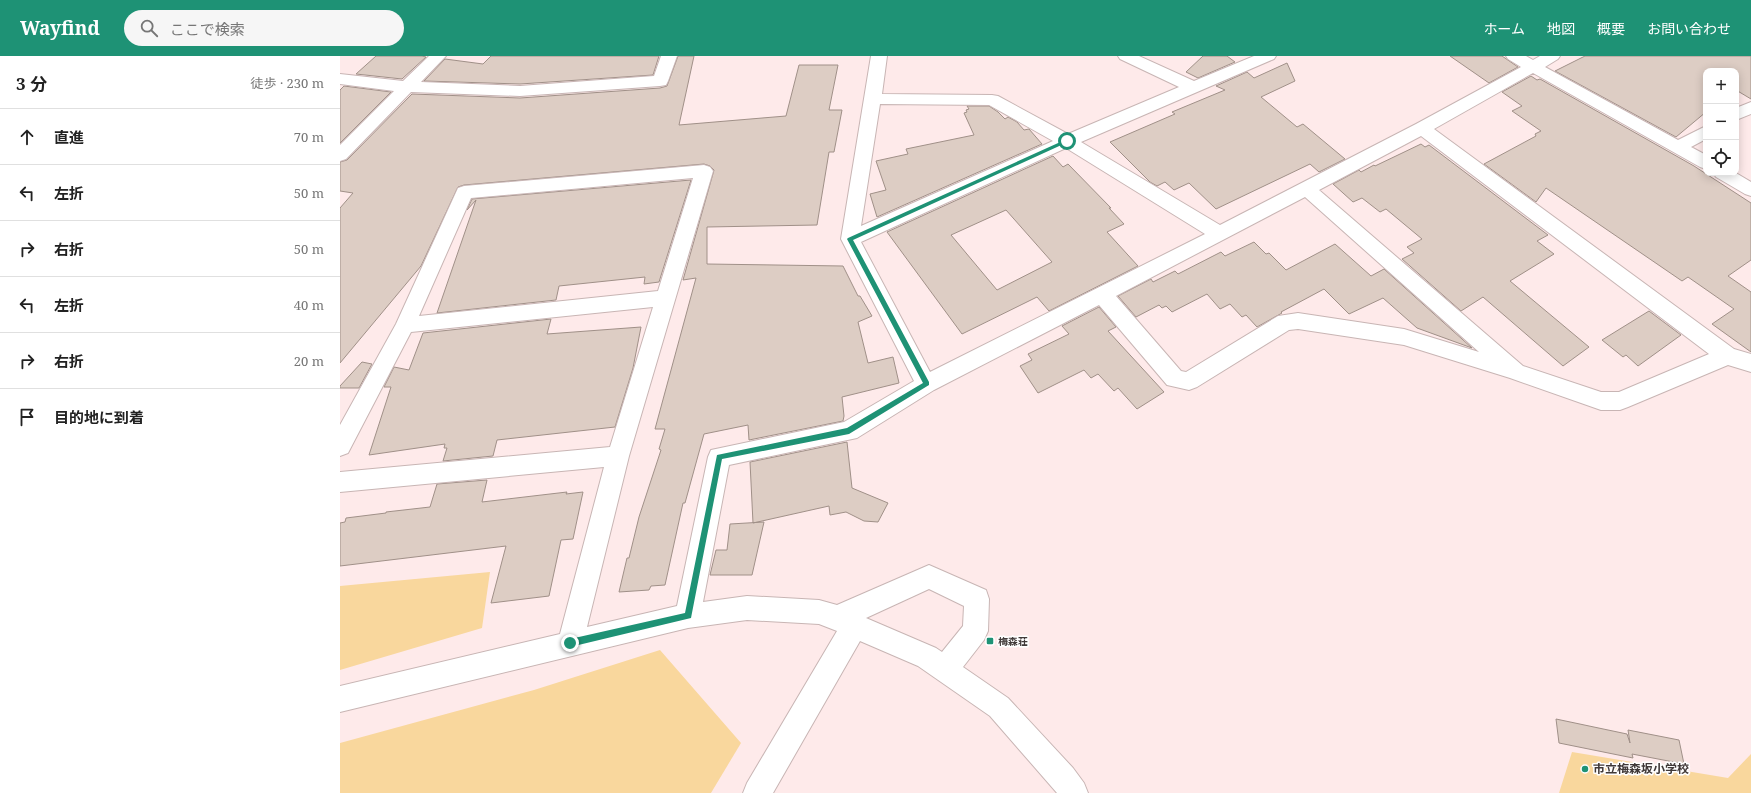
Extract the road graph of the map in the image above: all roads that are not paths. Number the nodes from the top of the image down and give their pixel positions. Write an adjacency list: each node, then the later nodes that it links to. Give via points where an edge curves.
1 (438, 56): 10 (street)
2 (668, 56): 10 (street, via 660,80 520,90)
3 (879, 56): 12 (street)
4 (1126, 56): 11 (street)
5 (1268, 56): 11 (street)
6 (1514, 56): 8 (street)
7 (1552, 56): 8 (street)
8 (1530, 67): 15 (street); 18 (street)
9 (340, 79): 10 (street)
10 (407, 86): 19 (street)
11 (1194, 88): 17 (street)
12 (873, 99): 17 (street, via 992,100); 25 (street)
13 (1751, 106): 14 (street)
14 (1739, 113)
15 (1422, 128): 22 (street); 29 (street)
16 (1703, 134): 18 (street)
17 (1067, 141): 24 (street); 25 (street)
18 (1678, 147): 20 (street)
19 (340, 155)
20 (1703, 161)
21 (1727, 176): 23 (street)
22 (1306, 188): 24 (street); 31 (street)
23 (1751, 190)
24 (1220, 234): 26 (street)
25 (850, 239): 32 (street)
26 (1102, 294): 31 (street, via 1175,379 1189,381 1286,322 1298,321 1404,337); 32 (street)
27 (666, 298): 28 (street); 28 (street, via 704,171 464,192); 34 (street)
28 (405, 325): 33 (street)
29 (1727, 356): 30 (street); 31 (street, via 1620,401 1601,401)
30 (1751, 363)
31 (1516, 372)
32 (926, 384): 36 (street, via 849,431 719,457)
33 (340, 446)
34 (618, 456): 35 (street); 38 (street)
35 (340, 482)
36 (688, 616): 37 (street, via 747,608 819,612); 38 (street)
37 (846, 622): 39 (street, via 927,657); 39 (street, via 929,577 977,599 975,630); 41 (street)
38 (570, 643): 40 (street)
39 (945, 669): 42 (street, via 999,707 1064,778)
40 (340, 699)
41 (757, 793)
42 (1074, 793)

